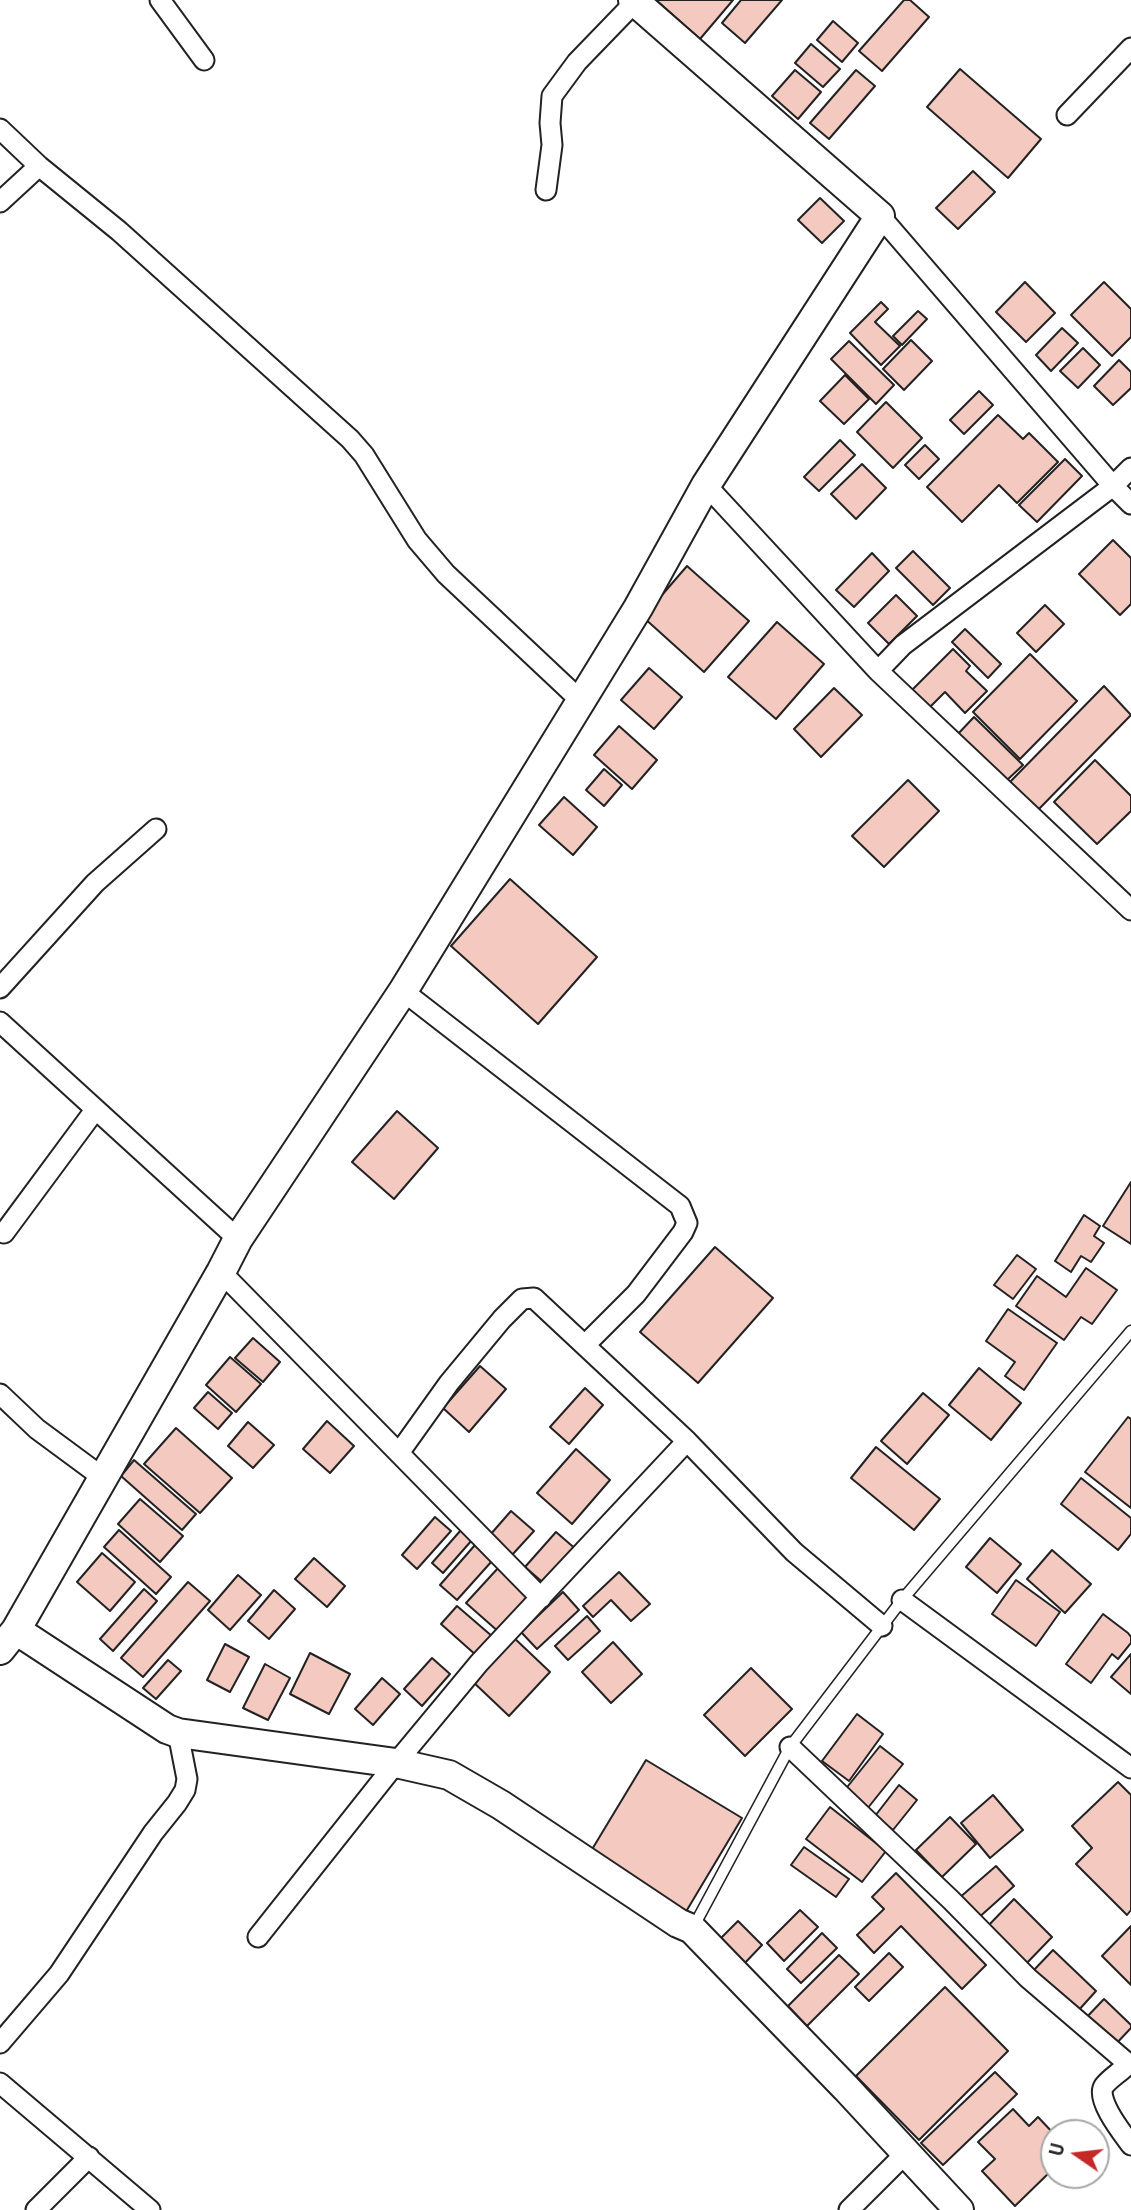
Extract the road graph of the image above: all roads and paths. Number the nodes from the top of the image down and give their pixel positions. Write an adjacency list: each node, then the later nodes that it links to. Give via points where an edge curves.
1 (160, 0): 4 (street)
2 (634, 1): 8 (street, via 552,96); 10 (street)
3 (1131, 48): 5 (street)
4 (204, 60)
5 (1067, 116)
6 (0, 129): 7 (street)
7 (39, 166): 9 (street); 16 (street, via 119,231 350,439 416,540)
8 (546, 190)
9 (0, 202)
10 (880, 216): 12 (street); 13 (street)
11 (1131, 468): 13 (street)
12 (706, 485): 15 (street); 16 (street, via 638,608)
13 (1113, 486): 14 (street); 15 (street, via 903,645)
14 (1131, 504)
15 (878, 671): 18 (street)
16 (580, 700): 20 (street)
17 (156, 830): 19 (street, via 96,883)
18 (1131, 910)
19 (0, 988)
20 (403, 991): 24 (street); 27 (street, via 680,1206 687,1223 683,1232 636,1294)
21 (0, 1022): 22 (street)
22 (94, 1110): 23 (street); 24 (street)
23 (4, 1233)
24 (238, 1239): 25 (street)
25 (221, 1272): 30 (street); 31 (street)
26 (1131, 1331): 33 (lane)
27 (586, 1344): 29 (street); 30 (street, via 534,1298 522,1299 449,1383)
28 (0, 1394): 31 (street, via 37,1429)
29 (687, 1441): 32 (street); 34 (street, via 794,1552)
30 (399, 1453): 32 (street)
31 (102, 1477): 35 (street)
32 (541, 1598): 38 (street, via 479,1662)
33 (902, 1600): 34 (lane); 39 (street)
34 (882, 1626): 37 (lane)
35 (8, 1640): 36 (street)
36 (178, 1733): 38 (street); 42 (street, via 185,1790 59,1974)
37 (790, 1748): 40 (lane); 44 (street, via 1028,1978 1125,2061 1126,2067 1105,2086 1102,2095)
38 (396, 1763): 40 (street, via 462,1781); 41 (street)
39 (1131, 1768)
40 (692, 1929): 45 (street)
41 (258, 1937)
42 (0, 2043)
43 (0, 2083): 46 (street)
44 (1131, 2145)
45 (906, 2153): 49 (street); 50 (street)
46 (89, 2157): 47 (street); 48 (street)
47 (36, 2210)
48 (150, 2210)
49 (849, 2210)
50 (959, 2210)

